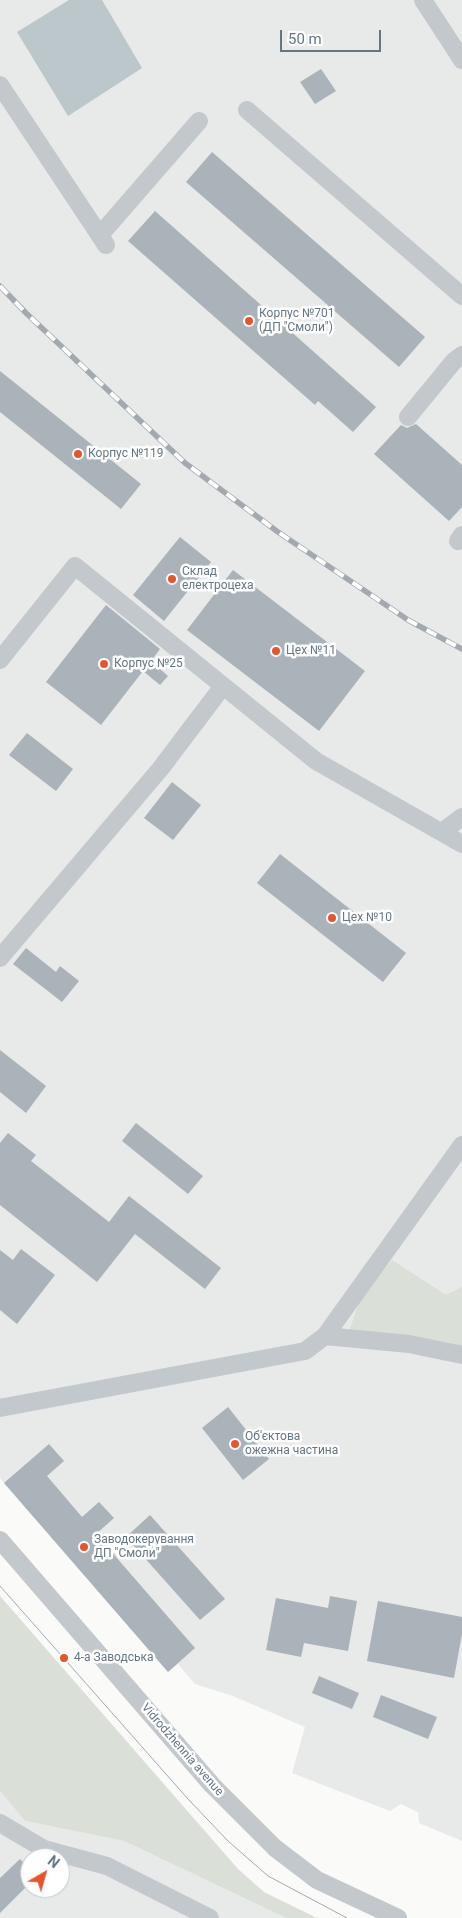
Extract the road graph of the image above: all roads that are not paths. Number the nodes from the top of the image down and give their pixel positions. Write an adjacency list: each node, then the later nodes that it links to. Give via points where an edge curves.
1 (429, 4): 2 (street)
2 (460, 52)
3 (0, 86): 5 (street, via 103,240)
4 (247, 110): 6 (street)
5 (199, 121)
6 (462, 296)
7 (462, 355): 8 (street, via 454,360)
8 (408, 417)
9 (0, 660): 10 (street, via 74,566)
10 (223, 686): 12 (street, via 316,761); 14 (street, via 160,768)
11 (462, 817): 12 (street)
12 (442, 832): 13 (street)
13 (462, 844)
14 (0, 958)
15 (460, 1149): 16 (street)
16 (325, 1336): 17 (street, via 409,1344); 18 (street, via 305,1351)
17 (462, 1355)
18 (0, 1408)
19 (0, 1540): 22 (street, Vidrodzhennia avenue, via 212,1785 275,1848 317,1880)
20 (0, 1823): 21 (street, via 44,1849 107,1866)
21 (210, 1918)
22 (398, 1918)

